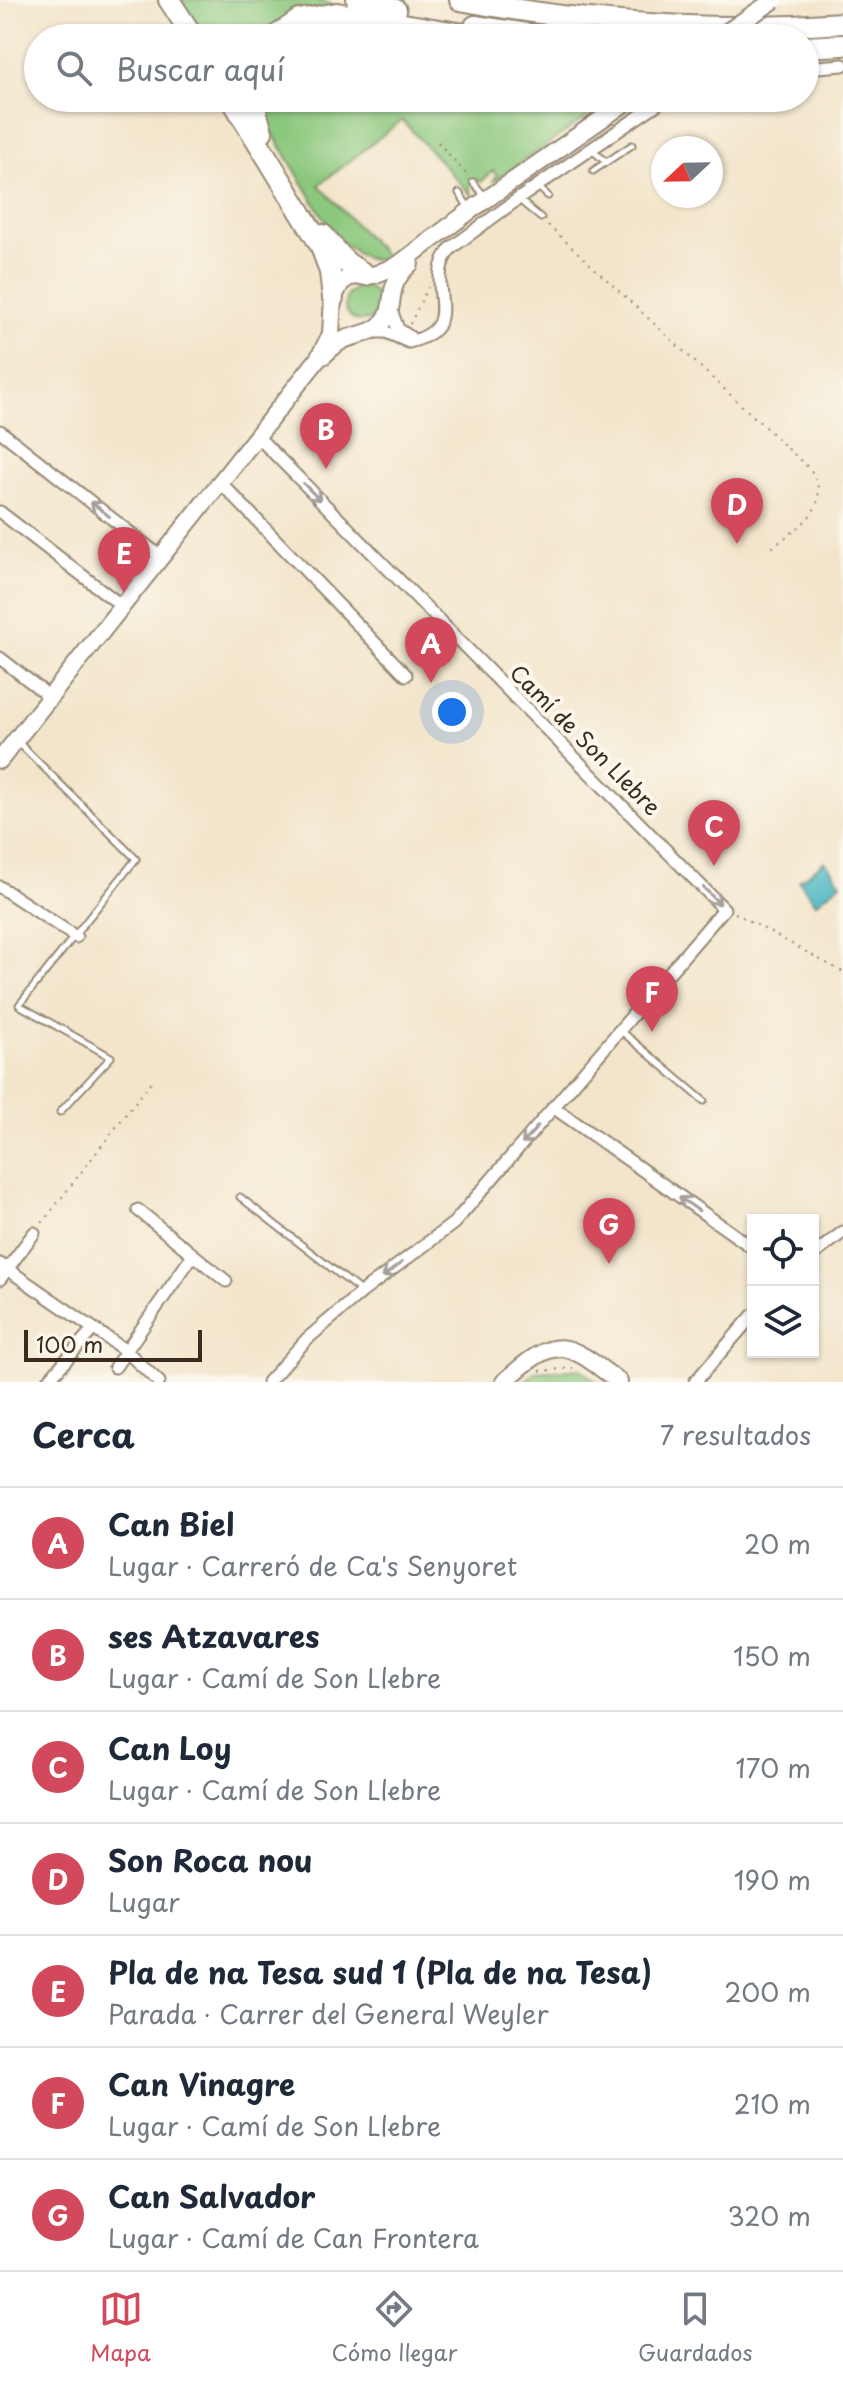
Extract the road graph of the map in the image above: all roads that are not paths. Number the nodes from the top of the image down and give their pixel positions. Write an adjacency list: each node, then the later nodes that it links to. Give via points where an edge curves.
1 (169, 0): 7 (highway)
2 (357, 0): 10 (highway)
3 (460, 0): 11 (highway)
4 (774, 0): 13 (street, bridge)
5 (843, 13): 12 (highway)
6 (843, 23): 14 (highway)
7 (185, 24)
8 (293, 24): 9 (highway, via 337,13)
9 (403, 24)
10 (467, 24)
11 (647, 24)
12 (695, 24)
13 (739, 24)
14 (819, 25)
15 (843, 45): 16 (highway)
16 (819, 46)
17 (843, 65): 18 (street)
18 (819, 67)
19 (240, 112): 37 (highway, via 321,246)
20 (255, 112): 36 (highway, via 265,139 324,237)
21 (612, 112): 31 (street)
22 (645, 112): 24 (street)
23 (632, 145): 25 (lane)
24 (591, 149): 25 (lane); 28 (street)
25 (606, 162): 26 (lane)
26 (593, 171)
27 (473, 182): 31 (lane)
28 (537, 186): 30 (lane); 32 (street)
29 (459, 193): 33 (lane)
30 (548, 196)
31 (486, 199): 33 (street)
32 (518, 199): 34 (lane); 40 (street, via 445,255 438,274 441,323)
33 (471, 210): 35 (street)
34 (541, 218)
35 (420, 250): 36 (street, via 394,268); 38 (street, via 396,280)
36 (366, 275): 37 (street, via 341,283); 38 (street, via 382,283)
37 (333, 303): 39 (street, via 341,324); 41 (street, via 331,334)
38 (390, 303): 39 (street, via 383,322); 40 (street, via 398,329)
39 (368, 332): 40 (street, via 386,332 409,342); 41 (street, via 338,343)
40 (418, 339)
41 (318, 359): 43 (street)
42 (0, 431): 46 (street, one-way to 42)
43 (257, 436): 44 (street); 55 (street, Camí de Son Llebre, one-way to 55, via 724,909)
44 (222, 484): 46 (street); 49 (street)
45 (0, 512): 47 (street)
46 (161, 557): 47 (street)
47 (122, 606): 50 (street)
48 (0, 658): 50 (street)
49 (406, 675)
50 (50, 697): 51 (street)
51 (16, 740): 52 (street); 54 (lane, via 136,859)
52 (0, 760)
53 (0, 887): 54 (street)
54 (76, 937): 58 (lane, via 19,1005 111,1057)
55 (620, 1030): 56 (lane); 57 (street)
56 (704, 1101)
57 (553, 1107): 63 (street, one-way to 57); 68 (street, one-way to 68, via 454,1223)
58 (60, 1112)
59 (240, 1197): 68 (lane)
60 (138, 1210): 65 (street)
61 (843, 1232): 64 (street)
62 (34, 1233): 66 (street)
63 (747, 1244)
64 (819, 1250)
65 (193, 1255): 67 (street); 71 (street)
66 (3, 1271): 70 (street)
67 (226, 1281)
68 (362, 1292): 75 (street, via 307,1339)
69 (747, 1322): 78 (street)
70 (93, 1329): 71 (street); 73 (street)
71 (126, 1351): 72 (street); 74 (street)
72 (115, 1367)
73 (47, 1382)
74 (159, 1382)
75 (268, 1382)
76 (504, 1382): 77 (street, via 539,1353 565,1347)
77 (619, 1382)
78 (695, 1382)

